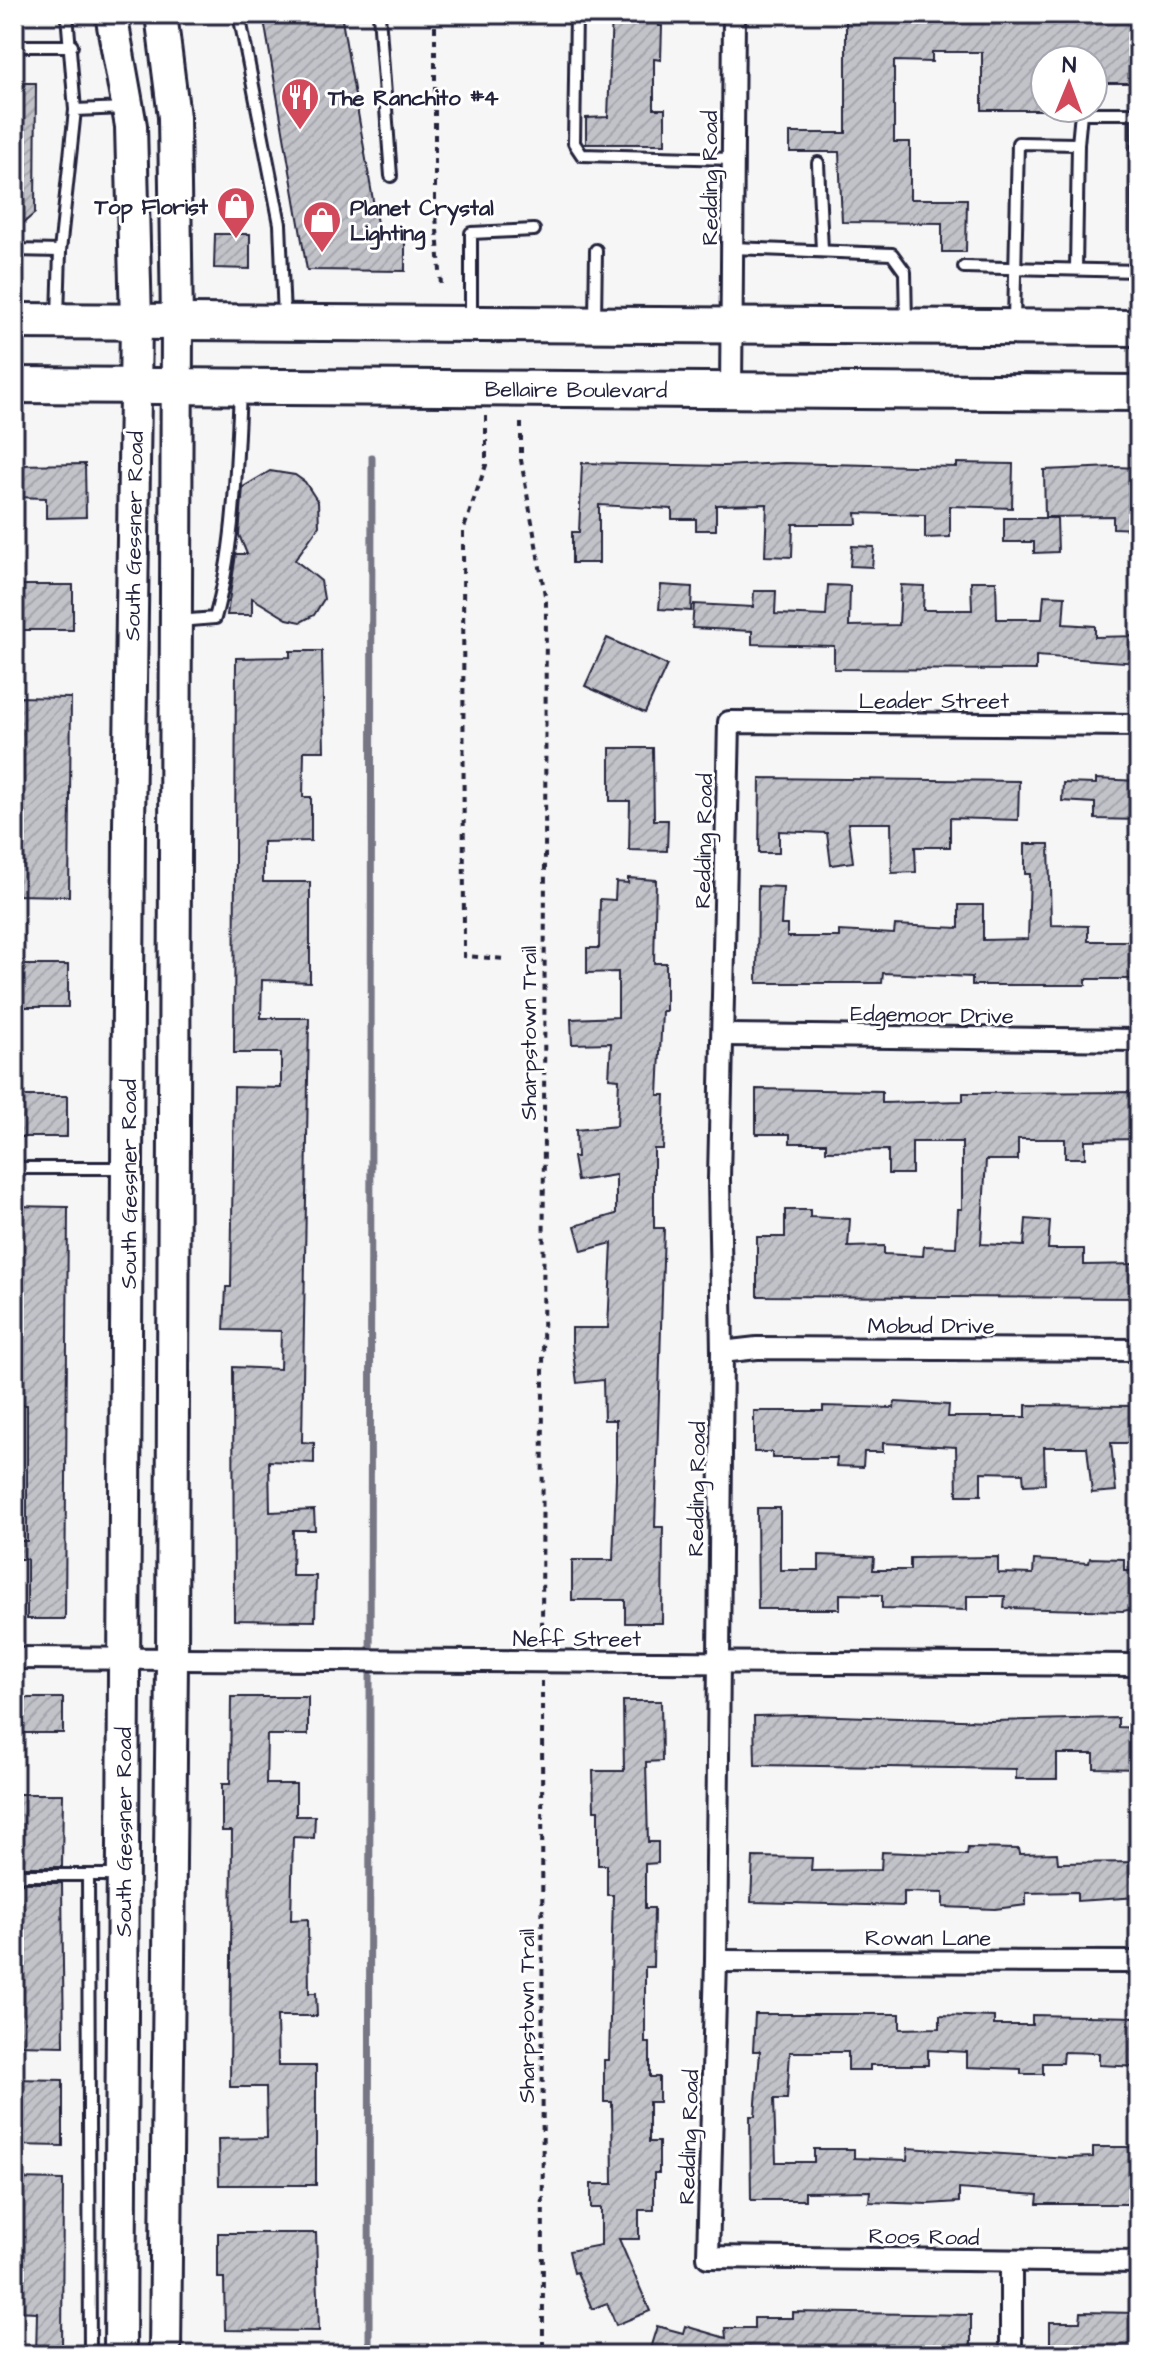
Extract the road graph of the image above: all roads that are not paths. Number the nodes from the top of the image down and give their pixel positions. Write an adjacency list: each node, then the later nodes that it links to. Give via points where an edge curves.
1 (67, 14): 9 (lane)
2 (111, 14): 10 (main road, South Gessner Road)
3 (161, 14): 31 (main road, South Gessner Road, via 174,117)
4 (239, 14): 32 (lane, via 280,224)
5 (379, 14): 16 (lane)
6 (576, 14): 14 (lane, via 574,143 582,155)
7 (734, 14): 14 (street, Redding Road)
8 (14, 46): 9 (lane)
9 (72, 46): 11 (lane)
10 (128, 108): 11 (lane); 30 (main road, South Gessner Road)
11 (75, 110): 22 (lane)
12 (1138, 113): 13 (lane, via 1081,113); 26 (lane)
13 (1078, 144): 24 (lane, via 1018,143); 25 (lane)
14 (733, 159): 18 (street, Redding Road)
15 (818, 163): 21 (lane)
16 (391, 176)
17 (534, 230): 33 (lane, via 471,233)
18 (732, 248): 21 (lane); 35 (street, Redding Road)
19 (14, 250): 22 (lane)
20 (596, 250): 34 (lane)
21 (822, 250): 36 (lane, via 882,251 900,261)
22 (60, 251): 29 (lane)
23 (964, 267): 24 (lane)
24 (1013, 267): 25 (lane); 37 (lane)
25 (1076, 269): 26 (lane)
26 (1139, 271): 27 (lane)
27 (1139, 282)
28 (14, 321): 29 (main road)
29 (58, 322): 30 (main road)
30 (136, 322): 31 (main road); 40 (main road, South Gessner Road)
31 (177, 323): 32 (main road); 41 (main road, South Gessner Road)
32 (284, 323): 33 (main road)
33 (471, 324): 34 (main road)
34 (595, 325): 35 (main road)
35 (731, 326): 36 (main road); 43 (street, Redding Road)
36 (906, 327): 37 (main road)
37 (1014, 327): 38 (main road)
38 (1139, 328)
39 (14, 385): 40 (main road, Bellaire Boulevard)
40 (135, 386): 41 (main road, Bellaire Boulevard); 48 (main road, South Gessner Road)
41 (176, 387): 42 (main road, Bellaire Boulevard); 45 (main road, South Gessner Road)
42 (240, 387): 43 (main road, Bellaire Boulevard); 45 (lane, via 233,518 215,618)
43 (731, 391): 44 (main road, Bellaire Boulevard)
44 (1139, 393)
45 (176, 621): 49 (main road, South Gessner Road)
46 (729, 722): 47 (street, Leader Street); 50 (street, Redding Road)
47 (1139, 725)
48 (129, 827): 49 (main road); 53 (main road, South Gessner Road)
49 (177, 827): 55 (main road, South Gessner Road)
50 (724, 1035): 51 (street, Edgemoor Drive); 57 (street, Redding Road, via 719,1179)
51 (1139, 1040)
52 (14, 1168): 53 (lane)
53 (129, 1168): 54 (main road, South Gessner Road)
54 (128, 1223): 55 (main road); 59 (main road, South Gessner Road)
55 (173, 1224): 60 (main road, South Gessner Road)
56 (1139, 1350): 57 (street, Mobud Drive)
57 (722, 1352): 61 (street, Redding Road)
58 (14, 1658): 59 (street, Neff Street)
59 (125, 1659): 60 (street, Neff Street); 65 (main road, South Gessner Road)
60 (172, 1661): 61 (street, Neff Street); 74 (main road, South Gessner Road)
61 (717, 1663): 62 (street, Neff Street); 66 (street, Redding Road)
62 (1139, 1665)
63 (14, 1875): 64 (lane)
64 (88, 1875): 65 (lane); 68 (lane)
65 (123, 1875): 68 (main road, South Gessner Road)
66 (716, 1961): 67 (street, Rowan Lane); 69 (street, Redding Road)
67 (1139, 1962)
68 (105, 2250): 72 (main road, South Gessner Road)
69 (708, 2257): 70 (street, Roos Road)
70 (1011, 2262): 71 (street, Roos Road); 75 (street)
71 (1139, 2262)
72 (107, 2334): 73 (lane)
73 (90, 2355)
74 (165, 2355)
75 (1011, 2355)

